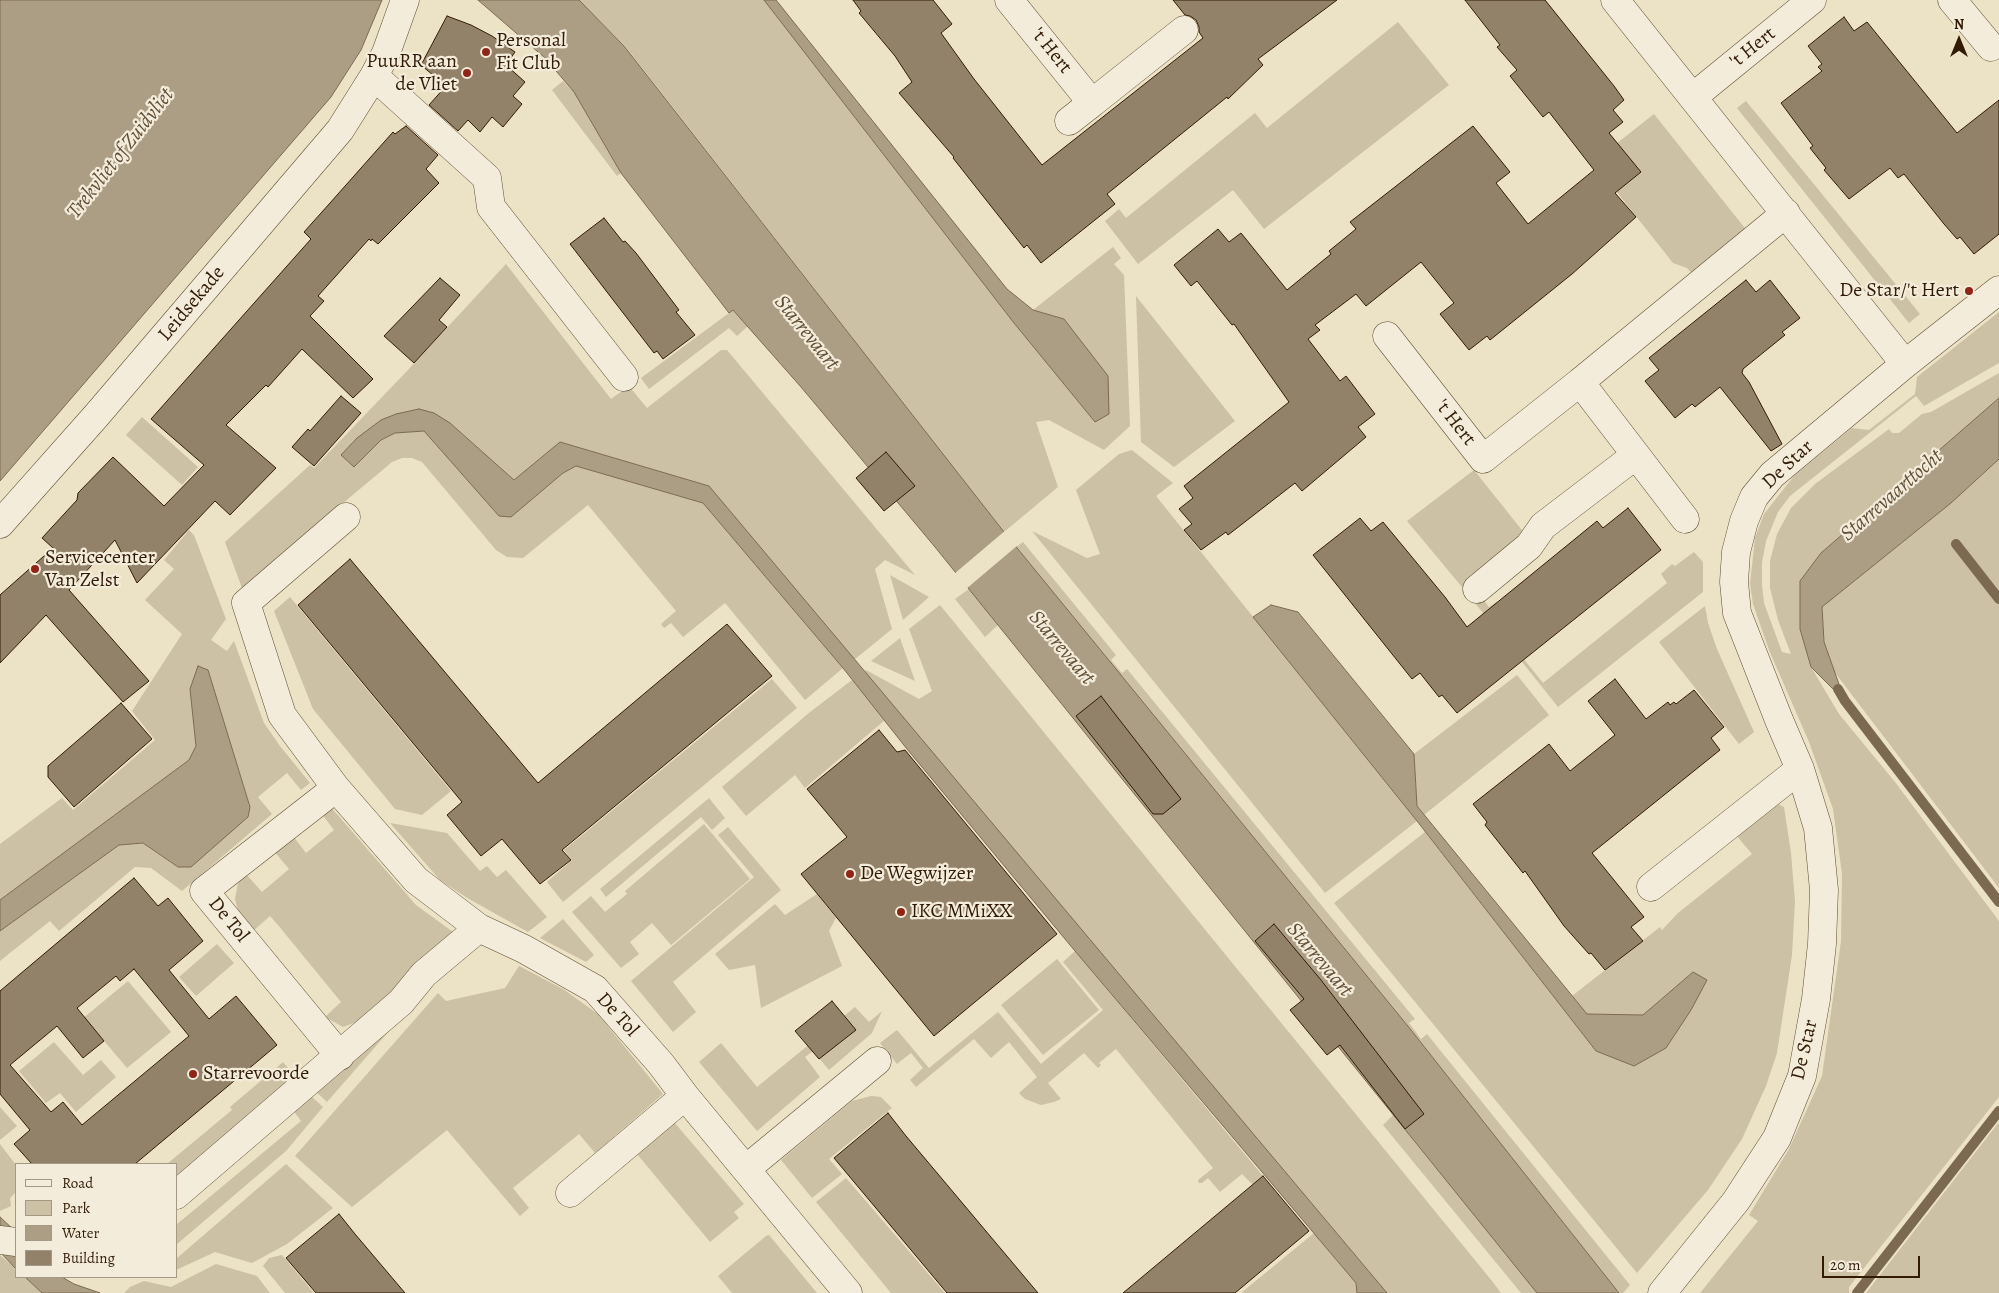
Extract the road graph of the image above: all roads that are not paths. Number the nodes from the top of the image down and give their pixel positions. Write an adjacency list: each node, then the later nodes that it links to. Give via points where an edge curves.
1 (404, 0): 8 (street, Leidsekade, via 386,53)
2 (1009, 0): 10 (street, 't Hert)
3 (1615, 0): 9 (street)
4 (1812, 0): 9 (street, 't Hert)
5 (1952, 0): 7 (street)
6 (1184, 30): 10 (street)
7 (1990, 47)
8 (374, 76): 16 (street, via 487,178 491,207); 21 (street, Leidsekade, via 340,130)
9 (1693, 97): 12 (street)
10 (1092, 103): 11 (street)
11 (1069, 121)
12 (1786, 214): 15 (street); 17 (street, 't Hert)
13 (1999, 290): 15 (street, De Star)
14 (1387, 336): 17 (street, 't Hert, via 1483,459)
15 (1905, 364): 23 (street, De Star, via 1772,475 1754,497 1744,521 1736,552 1737,613)
16 (624, 377)
17 (1580, 382): 18 (street)
18 (1636, 455): 20 (street); 22 (street, via 1543,526 1529,546)
19 (346, 517): 24 (street, De Tol, via 246,603 282,715)
20 (1685, 519)
21 (0, 524)
22 (1477, 589)
23 (1800, 769): 25 (street); 36 (street, De Star, via 1818,828 1824,890 1816,999 1802,1076 1777,1138 1741,1193)
24 (336, 788): 26 (street, De Tol, via 416,880); 27 (street, De Tol, via 204,891)
25 (1651, 887)
26 (479, 928): 27 (street, via 424,974 401,1002); 29 (street, De Tol, via 524,949 595,990)
27 (340, 1056): 31 (street)
28 (877, 1060): 30 (street)
29 (685, 1096): 30 (street, De Tol); 32 (street)
30 (746, 1169): 35 (street, De Tol)
31 (178, 1192)
32 (570, 1194)
33 (0, 1240): 34 (street)
34 (15, 1242)
35 (848, 1293)
36 (1662, 1293)

